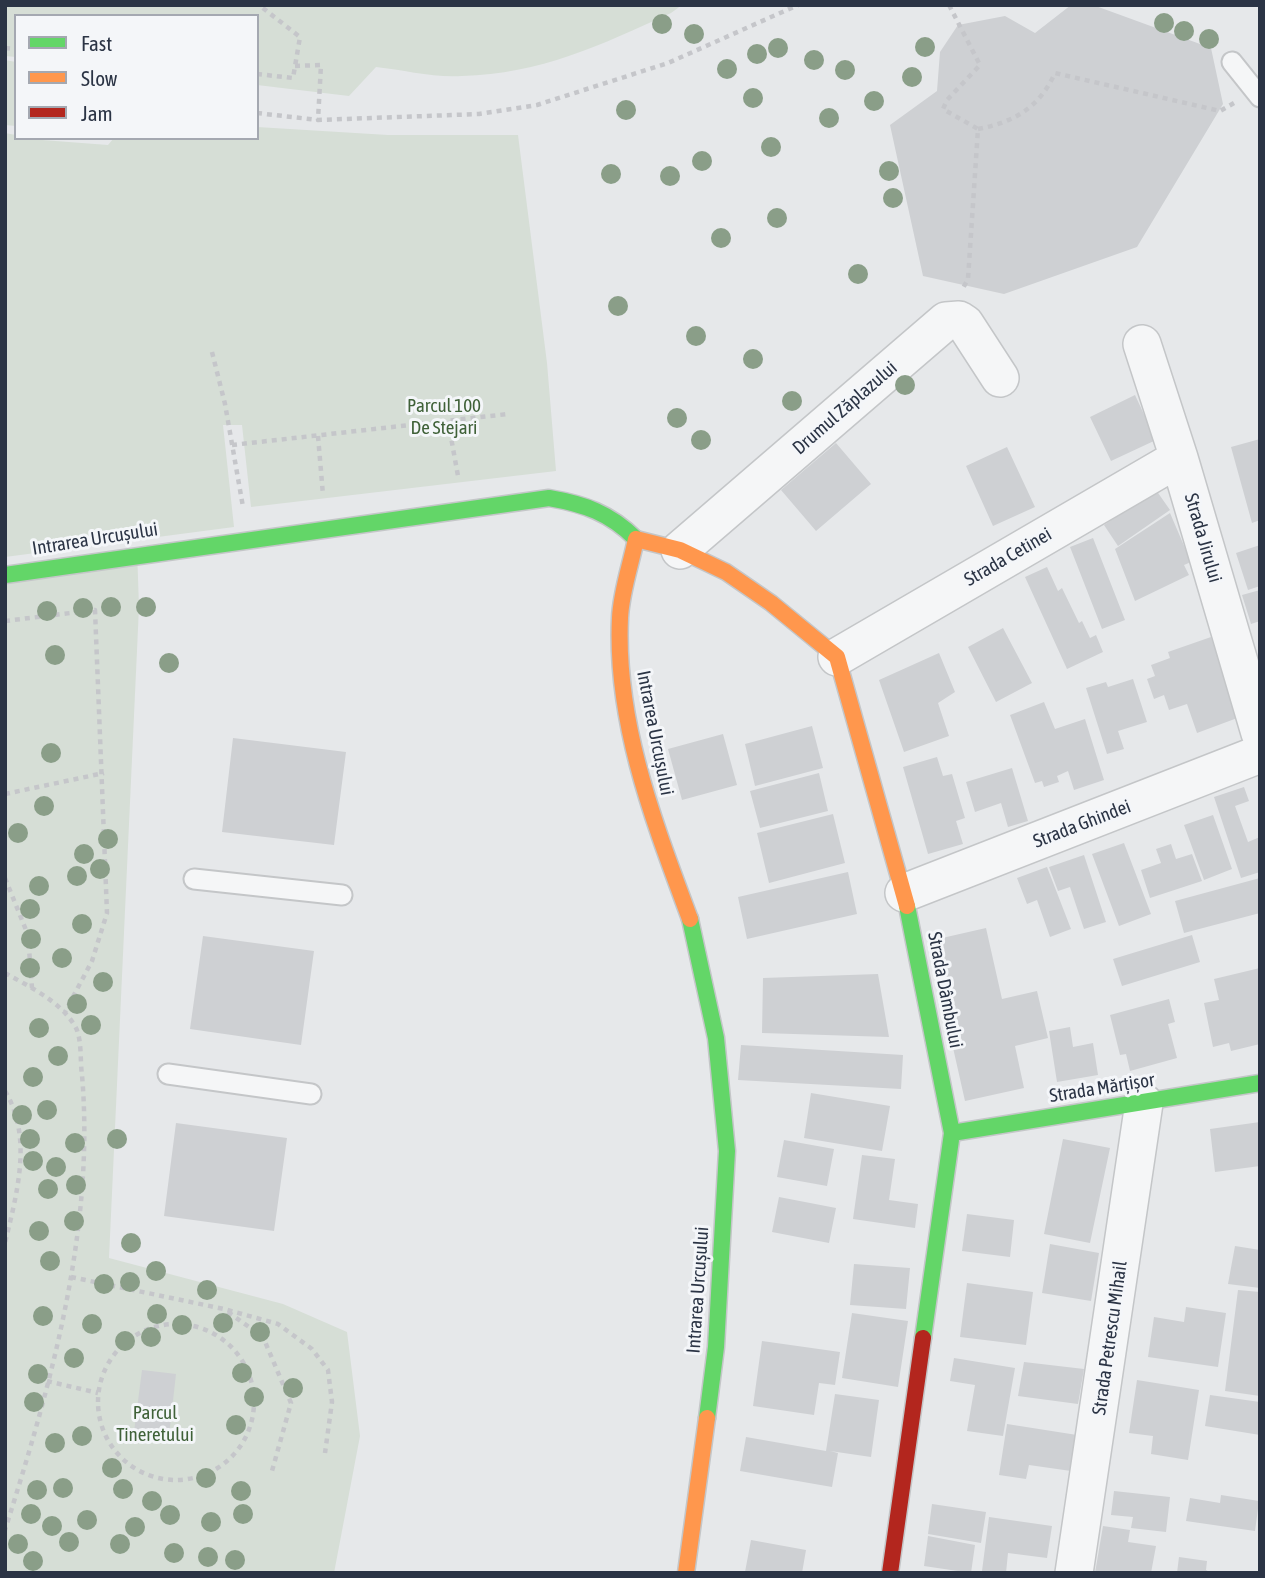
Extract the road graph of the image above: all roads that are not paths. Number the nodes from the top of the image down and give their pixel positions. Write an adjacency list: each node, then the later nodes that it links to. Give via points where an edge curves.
1 (1232, 62): 2 (lane)
2 (1260, 97)
3 (1142, 344): 5 (street, Strada Jirului)
4 (1000, 378): 7 (street, Drumul Zăplazului, via 965,324 946,321)
5 (1179, 458): 9 (street, Strada Cetinei); 10 (street, Strada Jirului)
6 (636, 539): 7 (street); 8 (street, Intrarea Urcușului, via 618,519 588,504 549,498); 20 (street, Intrarea Urcușului, via 620,615 620,679 646,800 692,925 716,1038 727,1151 716,1347)
7 (680, 550): 9 (street, via 726,572)
8 (5, 575)
9 (837, 657): 13 (street, Strada Dâmbului)
10 (1260, 733)
11 (1260, 754): 13 (street, Strada Ghindei)
12 (194, 879): 14 (lane)
13 (904, 893): 19 (street, Strada Dâmbului)
14 (342, 895)
15 (168, 1074): 17 (lane)
16 (1260, 1083): 18 (street, Strada Mărțișor)
17 (311, 1094)
18 (1144, 1103): 19 (street, Strada Mărțișor); 22 (street, Strada Petrescu Mihail)
19 (951, 1133): 21 (street, Strada Dâmbului)
20 (686, 1573)
21 (890, 1573)
22 (1074, 1573)

